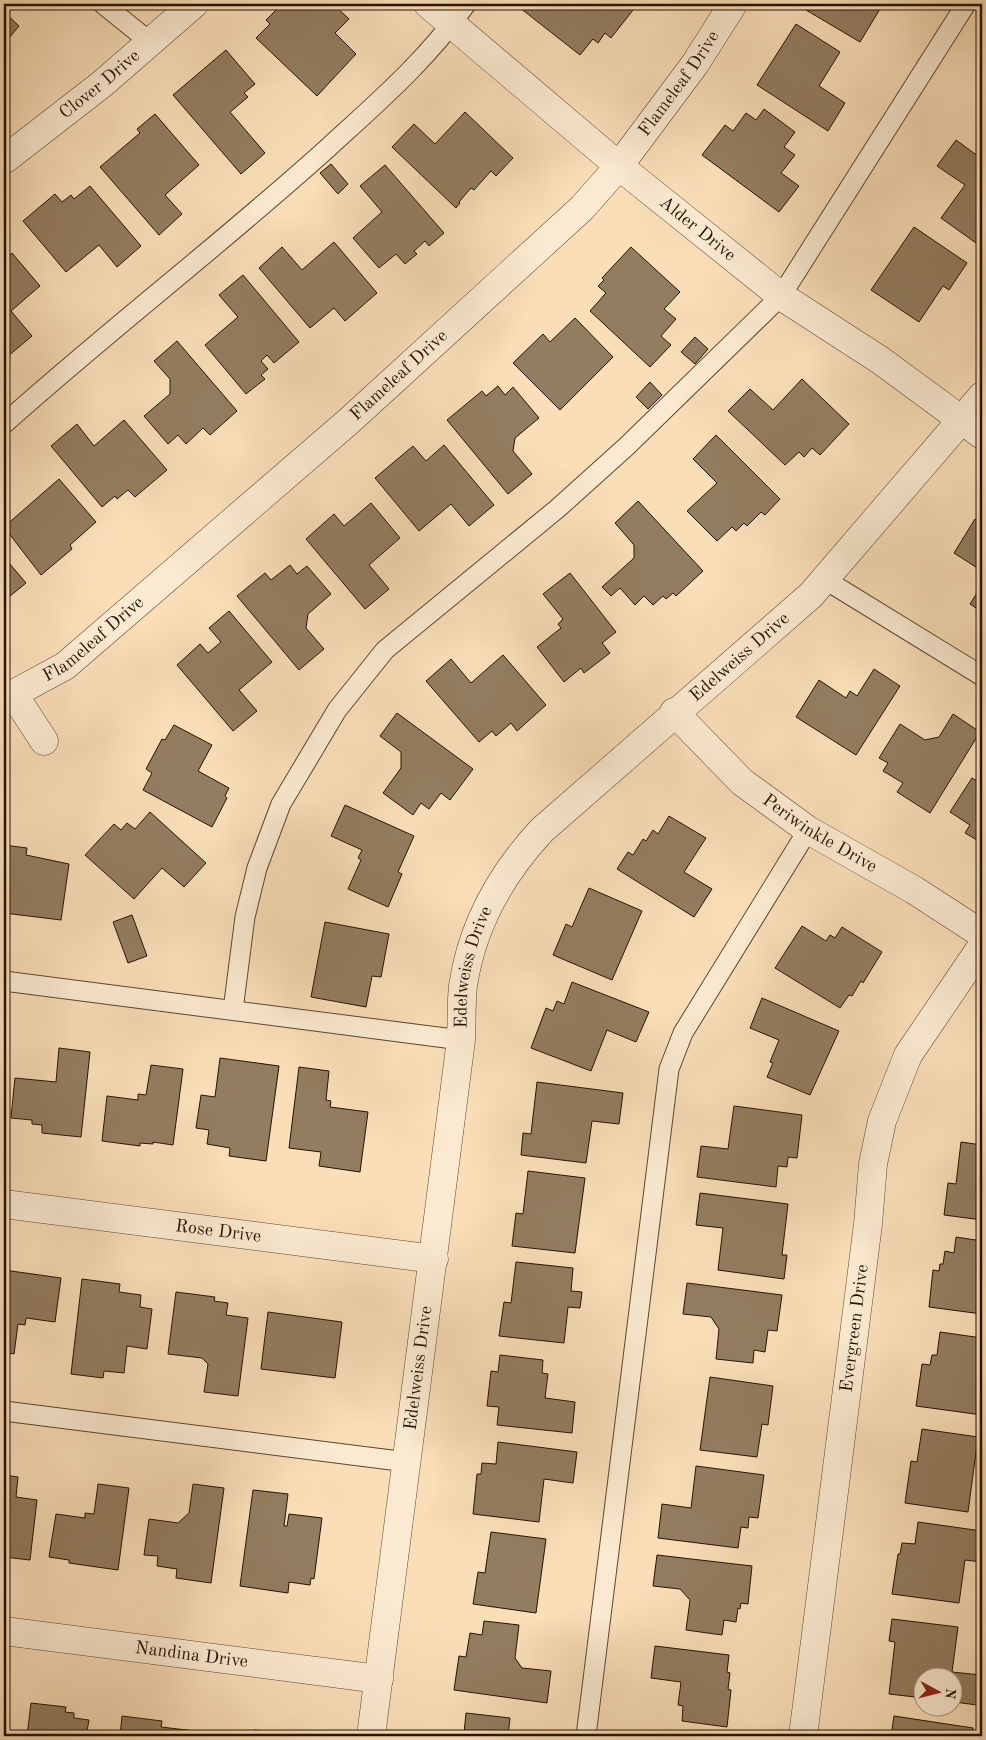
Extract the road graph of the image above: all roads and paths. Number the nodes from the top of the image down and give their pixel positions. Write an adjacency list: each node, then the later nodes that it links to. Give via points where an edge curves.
1 (103, 4): 7 (lane)
2 (194, 4): 7 (street, Clover Drive)
3 (428, 4): 6 (street, Alder Drive)
4 (733, 4): 9 (street, Flameleaf Drive, via 694,64)
5 (966, 4): 10 (lane)
6 (459, 14): 9 (street, Alder Drive); 12 (lane, via 391,89 296,177)
7 (150, 42): 8 (street, Clover Drive)
8 (4, 160)
9 (619, 166): 10 (street, Alder Drive); 16 (street, Flameleaf Drive, via 582,208 348,421 65,666)
10 (781, 296): 13 (street, Alder Drive, via 880,360); 23 (lane, via 557,510 385,650 337,710 281,804 257,868 245,917)
11 (982, 396): 13 (street, Edelweiss Drive)
12 (4, 424)
13 (972, 429): 14 (street, Edelweiss Drive)
14 (824, 579): 15 (lane); 17 (street, Edelweiss Drive, via 811,595)
15 (982, 676)
16 (9, 697): 18 (street, Flameleaf Drive)
17 (674, 712): 19 (street, Periwinkle Drive, via 742,782); 24 (street, Edelweiss Drive, via 542,830 517,856 497,886 470,952 463,987)
18 (44, 741)
19 (808, 830): 20 (street, Periwinkle Drive, via 914,890); 32 (lane, via 683,1034 669,1069)
20 (982, 934)
21 (982, 946): 33 (street, Evergreen Drive, via 908,1054 882,1121 873,1164)
22 (4, 981): 23 (lane)
23 (233, 1010): 24 (lane)
24 (461, 1040): 26 (street, Edelweiss Drive)
25 (4, 1204): 26 (street, Rose Drive)
26 (434, 1258): 28 (street, Edelweiss Drive)
27 (4, 1411): 28 (lane)
28 (407, 1462): 30 (street, Edelweiss Drive)
29 (4, 1631): 30 (street, Nandina Drive)
30 (379, 1678): 31 (street, Edelweiss Drive)
31 (371, 1736)
32 (586, 1736)
33 (803, 1736)

